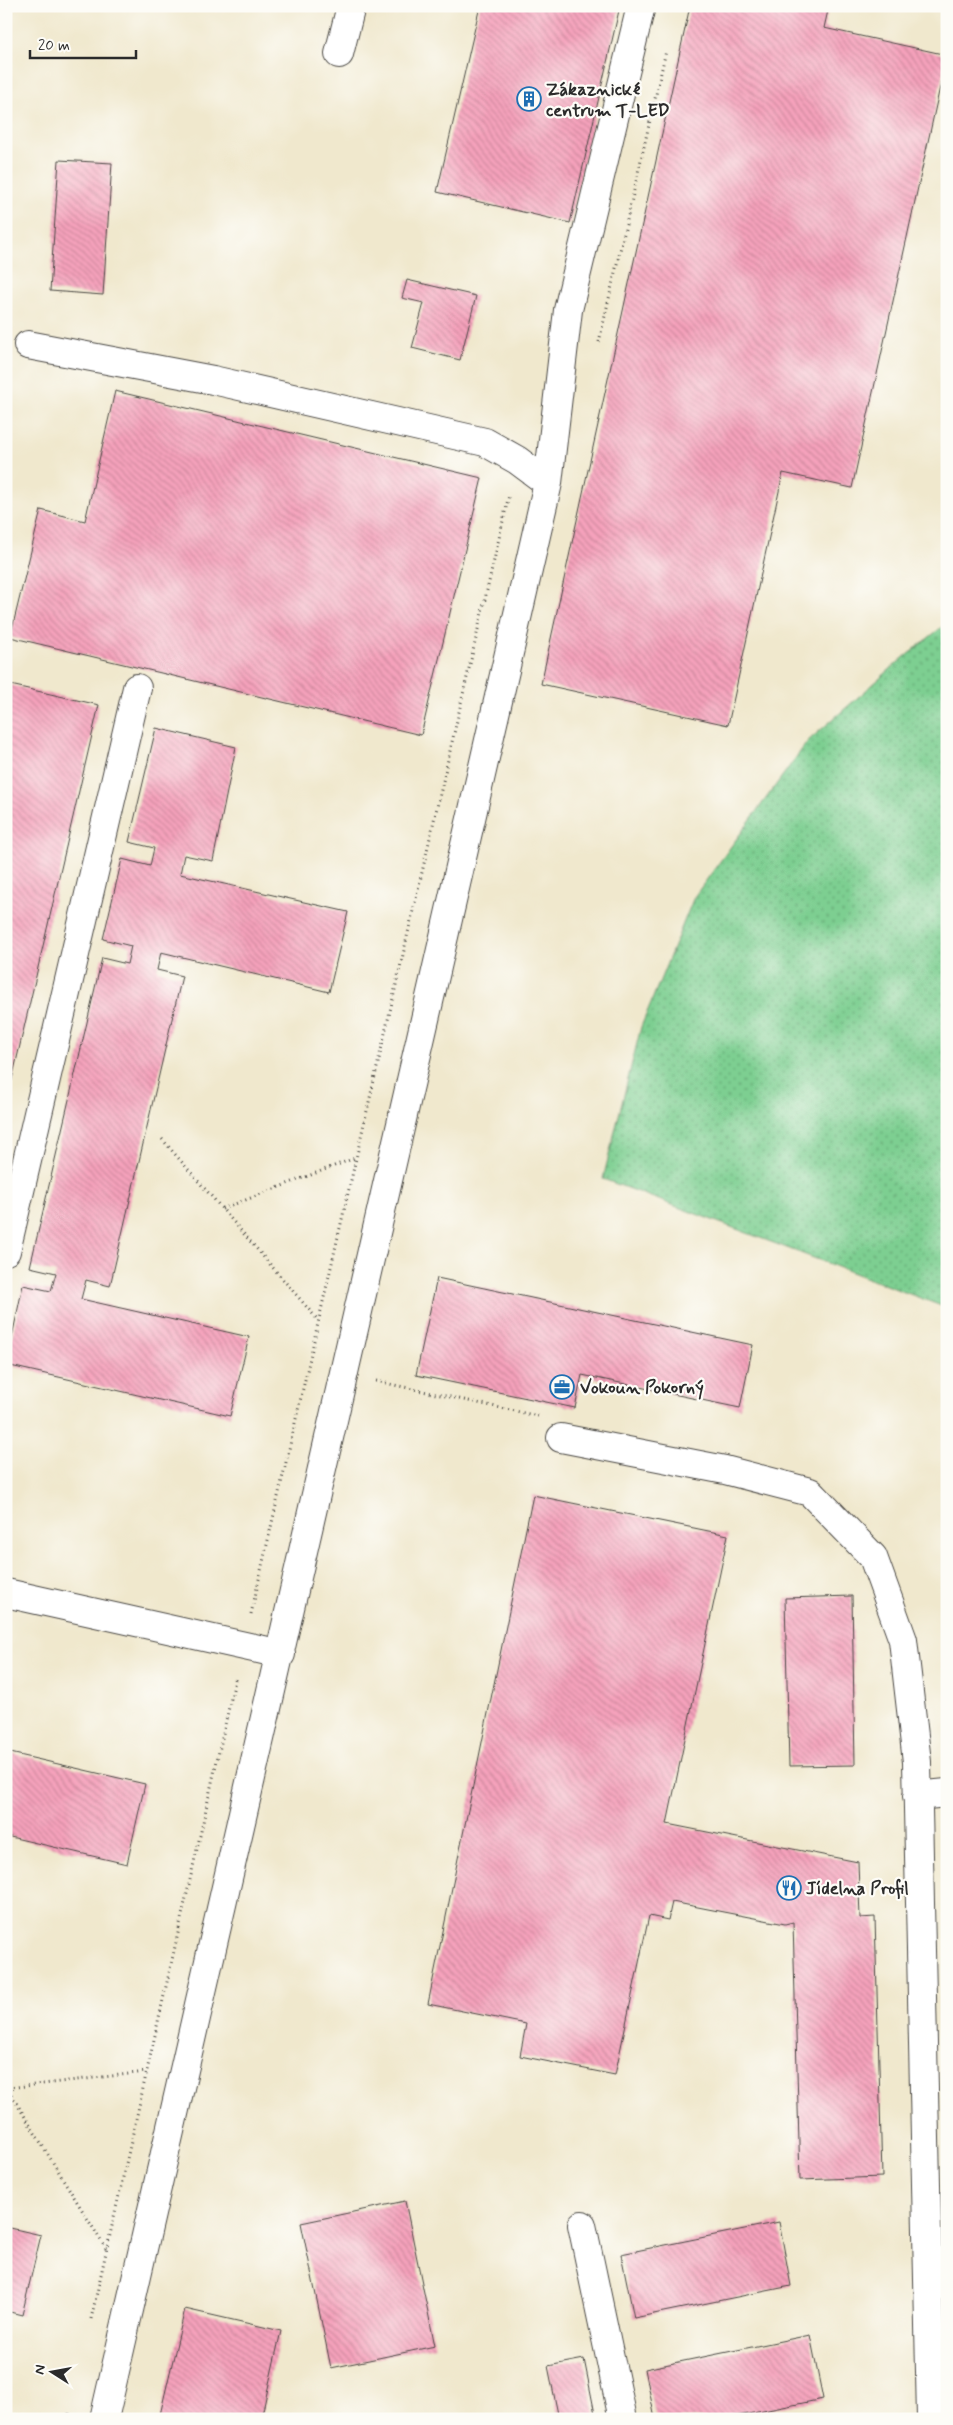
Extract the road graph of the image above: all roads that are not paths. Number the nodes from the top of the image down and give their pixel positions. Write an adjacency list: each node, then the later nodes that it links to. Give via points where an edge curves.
1 (351, 6): 3 (lane)
2 (640, 6): 5 (lane, via 568,310)
3 (339, 54)
4 (28, 345): 5 (lane, via 213,380 485,442)
5 (548, 483): 10 (lane)
6 (137, 688): 7 (lane)
7 (6, 1250)
8 (562, 1438): 12 (lane, via 725,1470 810,1492 873,1558 902,1640 917,1762)
9 (6, 1593): 10 (lane)
10 (281, 1654): 14 (lane)
11 (947, 1793): 12 (lane)
12 (917, 1796): 16 (lane)
13 (582, 2225): 15 (lane)
14 (104, 2419)
15 (623, 2419)
16 (931, 2419)

